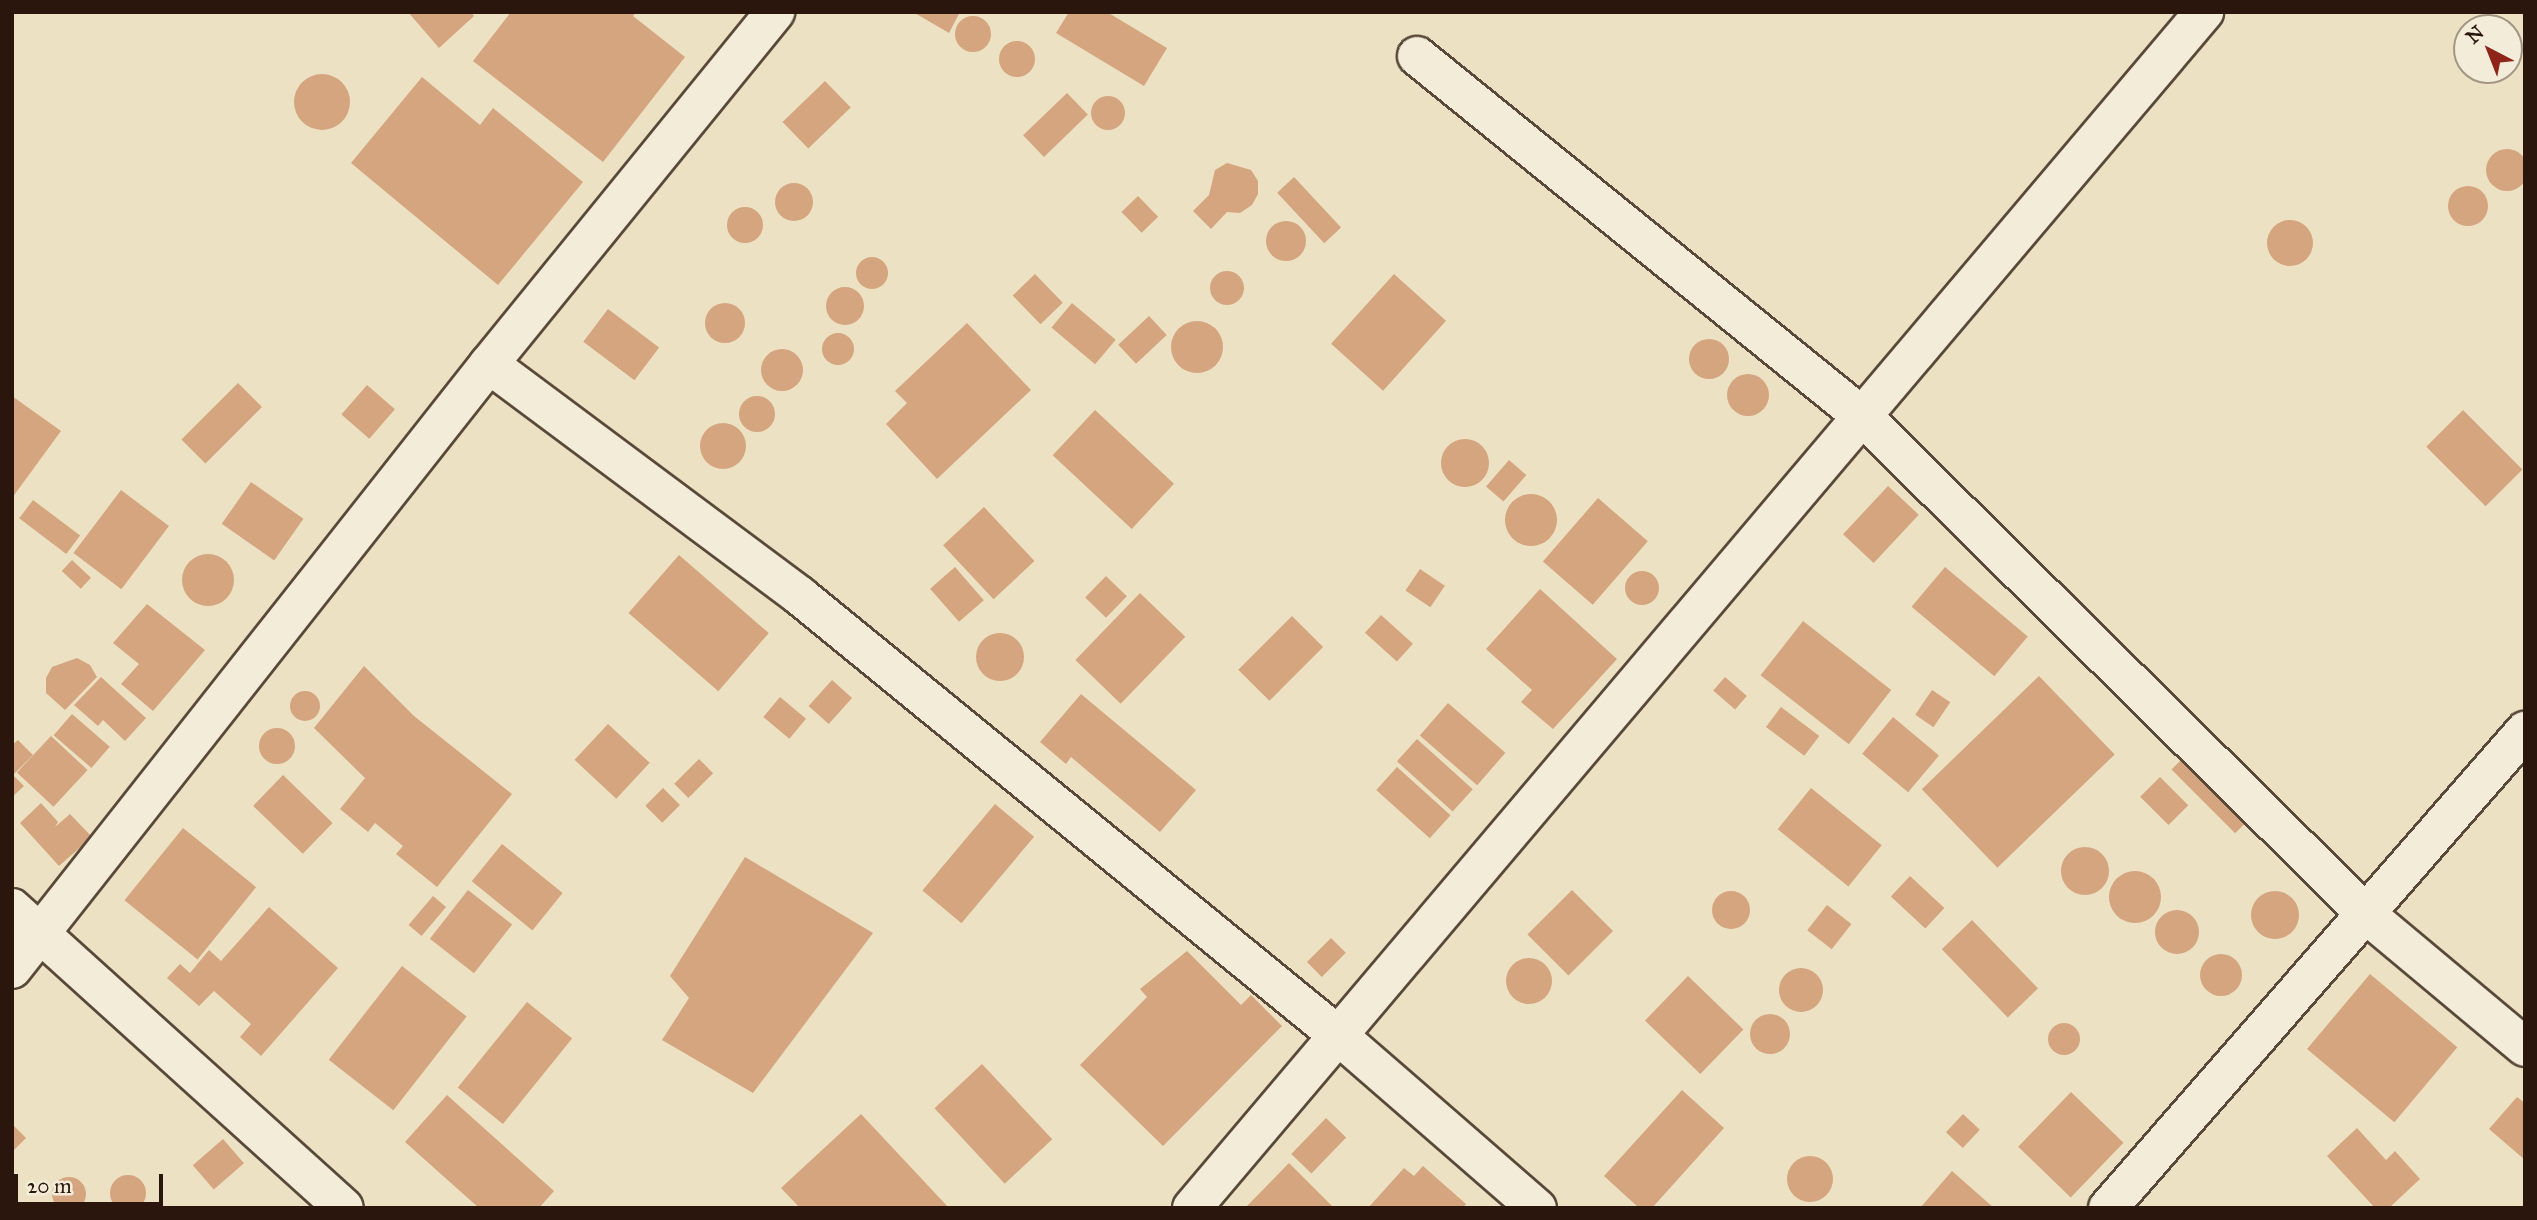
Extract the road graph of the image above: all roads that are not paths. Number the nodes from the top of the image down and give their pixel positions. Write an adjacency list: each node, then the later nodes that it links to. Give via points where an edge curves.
1 (775, 12): 4 (street)
2 (2204, 12): 5 (street)
3 (1417, 56): 5 (street)
4 (489, 364): 9 (street); 11 (street, via 800,596)
5 (1863, 417): 8 (street); 11 (street)
6 (2525, 731): 8 (street)
7 (12, 908): 9 (street)
8 (2366, 914): 12 (street); 16 (street)
9 (40, 934): 10 (street); 13 (street)
10 (12, 969)
11 (1340, 1037): 14 (street); 15 (street)
12 (2525, 1047)
13 (344, 1208)
14 (1192, 1208)
15 (1537, 1208)
16 (2108, 1208)

